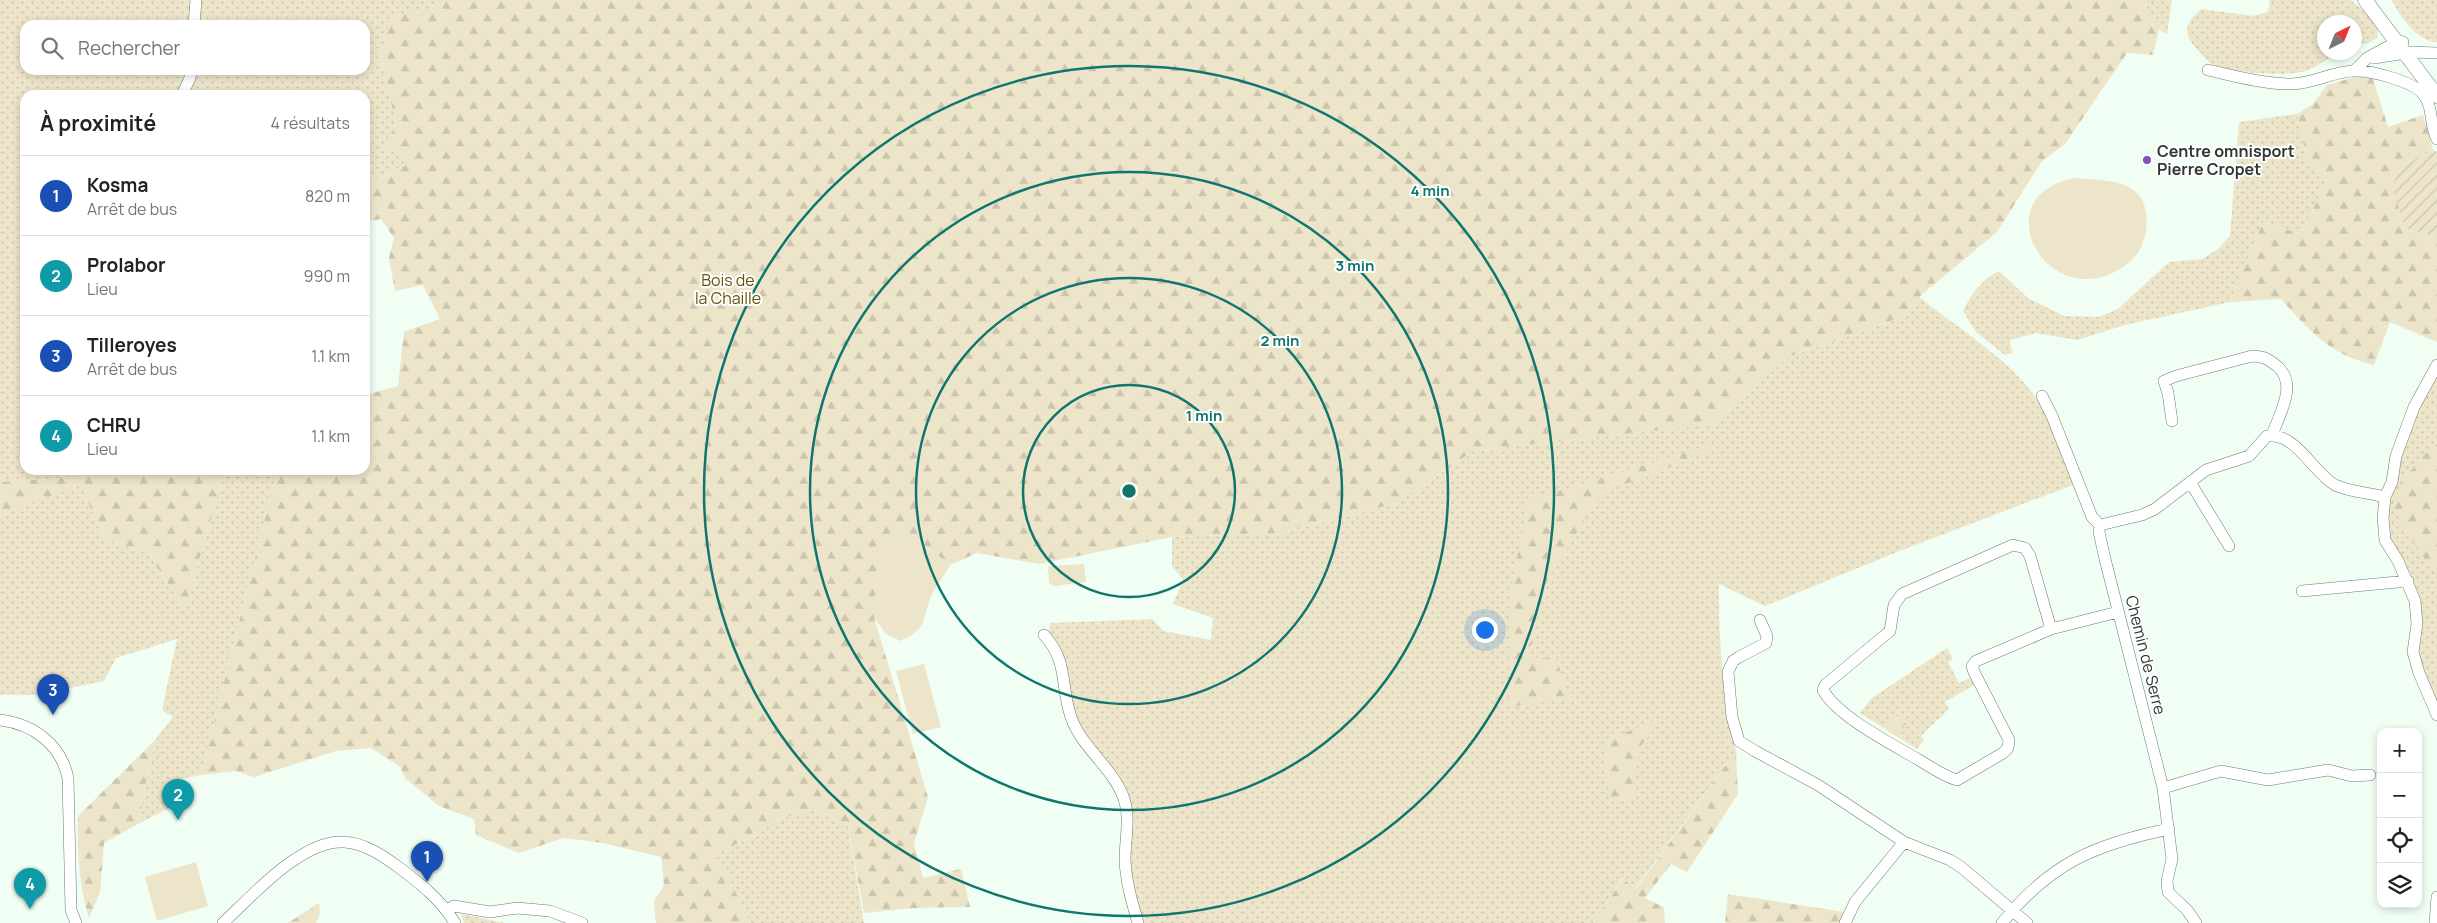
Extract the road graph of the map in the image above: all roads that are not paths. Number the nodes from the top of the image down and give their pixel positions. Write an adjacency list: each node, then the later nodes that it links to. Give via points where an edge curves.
1 (196, 0): 4 (street)
2 (2365, 0): 5 (main road)
3 (2377, 0): 6 (main road)
4 (194, 20)
5 (2398, 41): 6 (main road); 7 (street)
6 (2424, 54): 7 (street); 11 (main road); 12 (street); 14 (main road)
7 (2367, 58): 9 (street)
8 (2208, 70): 9 (street, via 2289,84 2311,82)
9 (2354, 70): 15 (street, via 2416,87 2428,102)
10 (190, 75): 13 (street)
11 (2437, 80)
12 (2437, 88)
13 (184, 90)
14 (2437, 96)
15 (2437, 139)
16 (2437, 366): 21 (street, via 2414,407)
17 (2042, 396): 22 (street, Chemin de Serre, via 2092,517)
18 (2172, 421): 19 (street, via 2164,381 2260,356 2282,370 2288,379)
19 (2272, 435): 20 (street, via 2262,439 2249,456 2214,466); 21 (street, via 2291,444 2335,484)
20 (2190, 482): 22 (street, via 2149,512); 23 (street)
21 (2385, 497): 24 (street, via 2385,540)
22 (2100, 525): 26 (street, Chemin de Serre)
23 (2229, 546)
24 (2408, 581): 25 (street); 30 (street, via 2417,616 2413,652)
25 (2302, 591)
26 (2118, 612): 28 (street); 33 (street, Chemin de Serre)
27 (1760, 620): 35 (street, via 1768,636 1766,643 1739,656 1728,672 1732,717 1739,741 1818,785)
28 (2051, 629): 28 (street, via 1984,657 1972,666 2009,740 2008,748 1956,780 1874,734 1826,696 1823,690 1890,631 1894,605 1902,594 2013,545 2025,548 2030,556)
29 (1044, 635): 43 (street, via 1056,648 1075,728 1110,773 1123,797 1128,822 1125,859 1128,888)
30 (2437, 715)
31 (0, 720): 39 (street, via 18,722 44,737 65,766 71,910)
32 (2370, 775): 33 (street, via 2352,776 2328,770 2268,780 2221,771)
33 (2163, 788): 34 (street, Chemin de Serre)
34 (2169, 829): 38 (street, via 2122,839 2095,849 2035,887); 47 (street, Chemin de Serre, via 2172,859 2168,892)
35 (1904, 842): 38 (street, via 1950,860); 44 (street, via 1855,902)
36 (2437, 897): 48 (street)
37 (447, 910): 40 (street, via 389,859 363,846 333,842 274,875); 41 (street); 42 (street, via 454,906 490,912 517,908 550,911)
38 (2012, 910): 45 (street); 46 (street)
39 (76, 923)
40 (223, 923)
41 (455, 923)
42 (582, 923)
43 (1138, 923)
44 (1845, 923)
45 (2002, 923)
46 (2027, 923)
47 (2196, 923)
48 (2435, 923)

